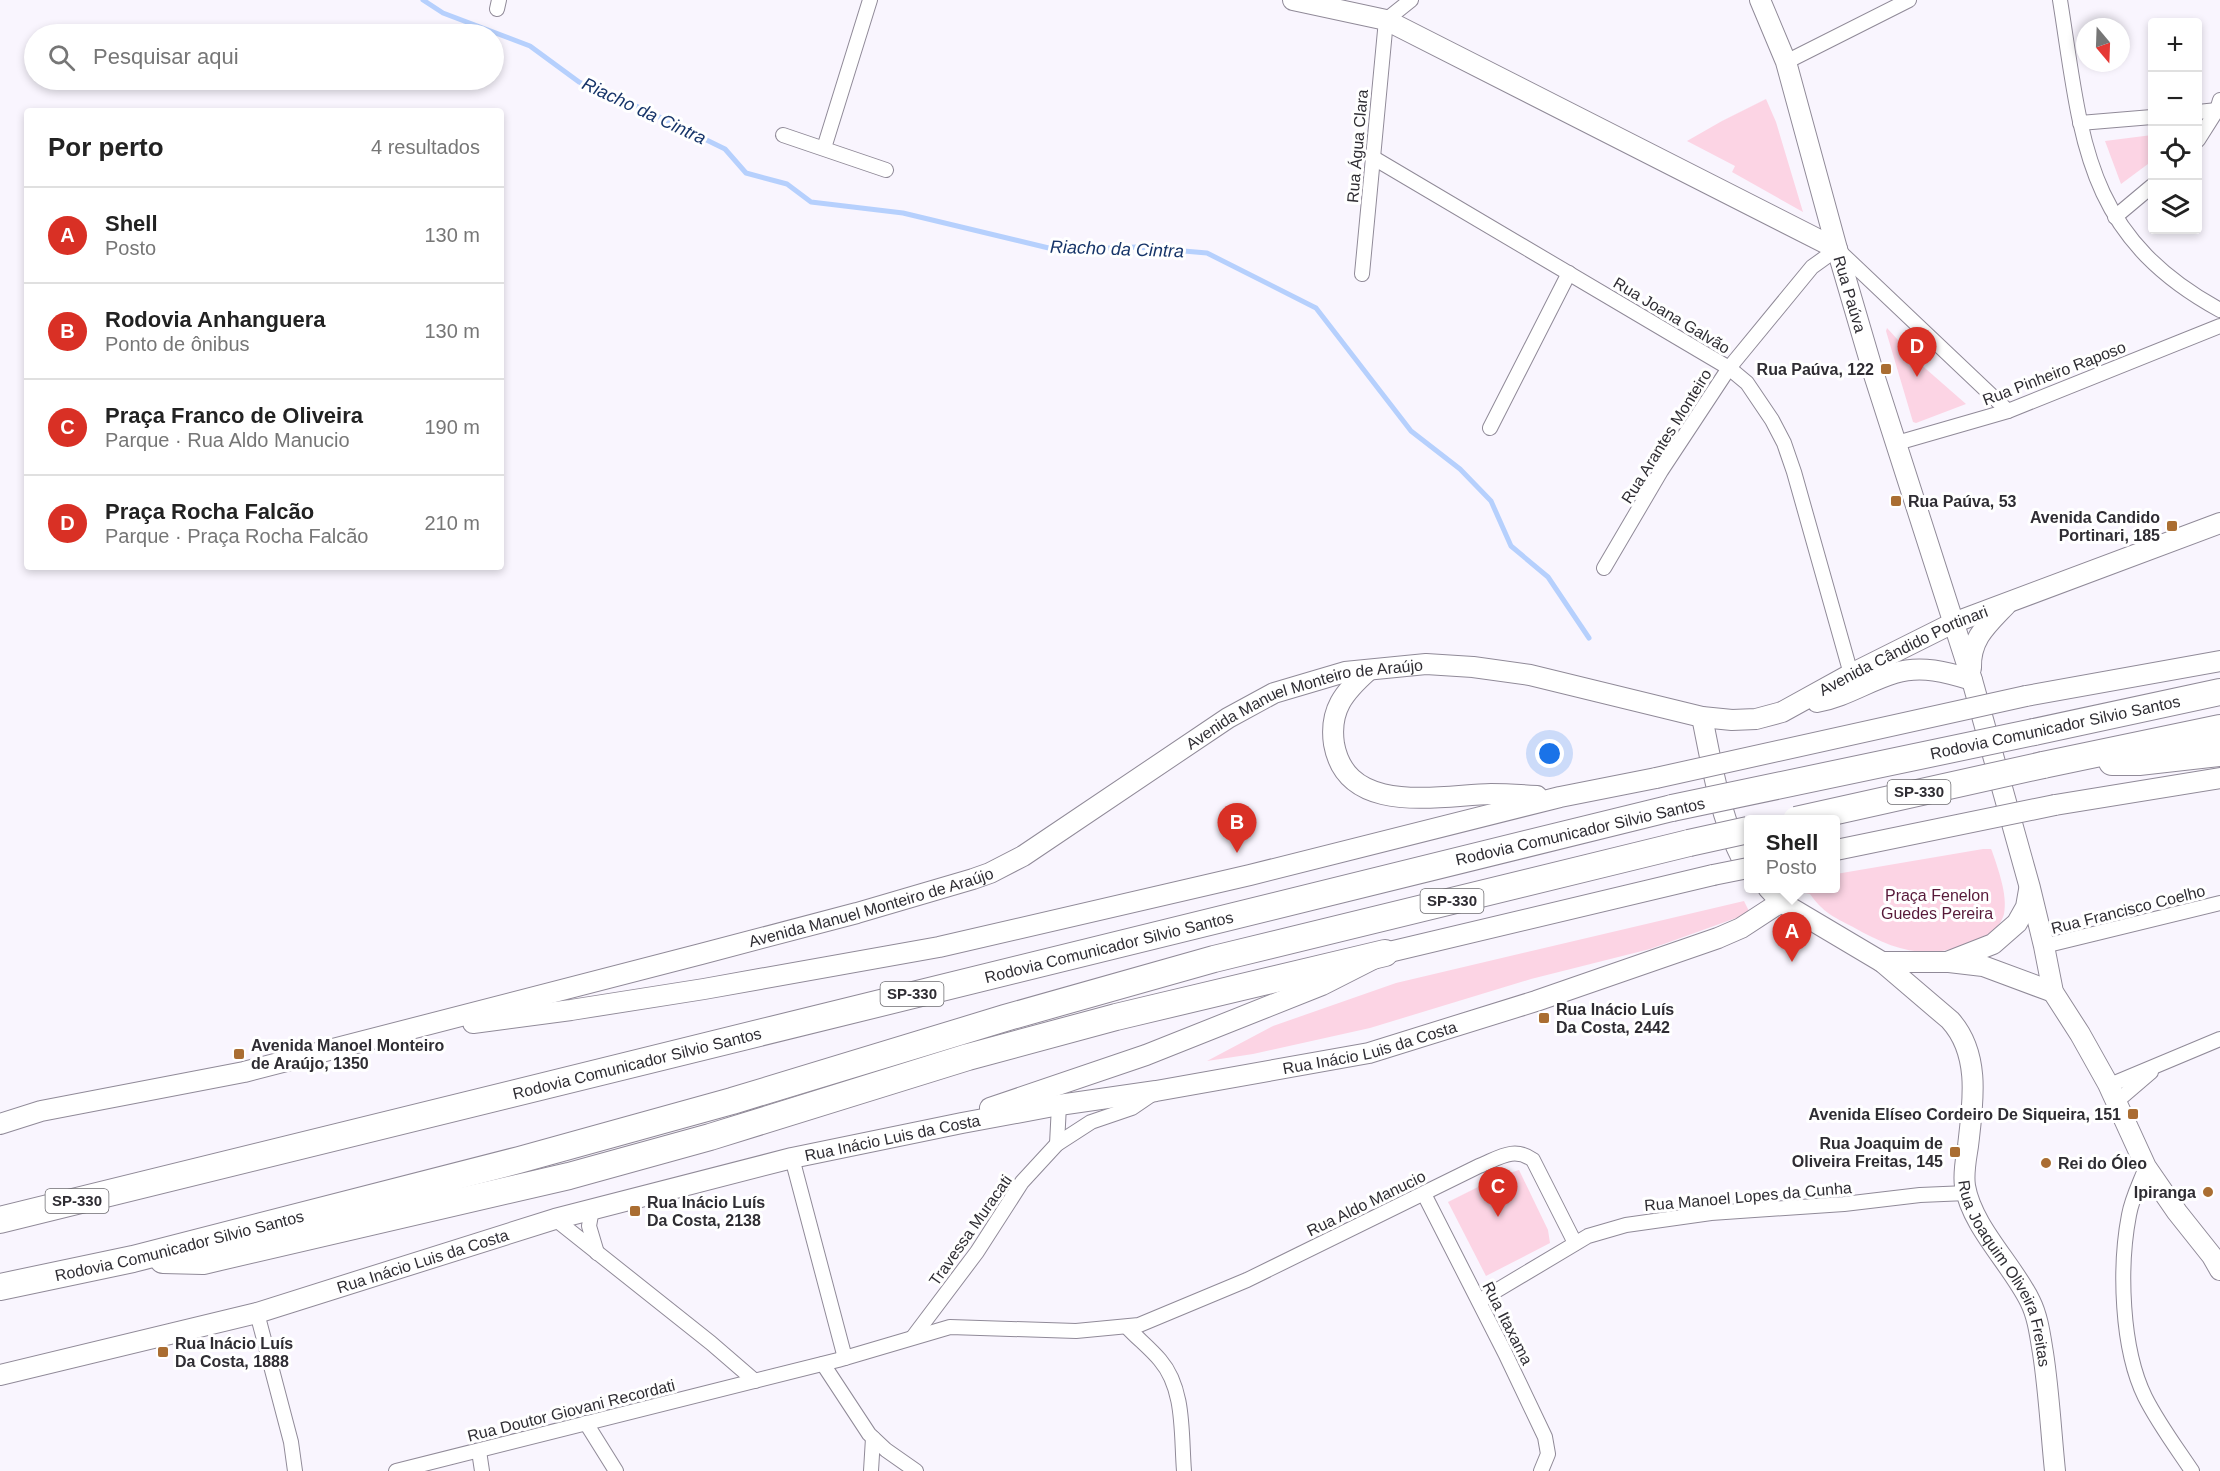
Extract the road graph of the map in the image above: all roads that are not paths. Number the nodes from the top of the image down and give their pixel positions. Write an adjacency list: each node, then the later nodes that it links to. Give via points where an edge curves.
1 (870, 0): 15 (street)
2 (1293, 0): 7 (main road)
3 (1412, 0): 7 (street)
4 (1760, 0): 8 (main road, Rua Paúva)
5 (1909, 0): 8 (street)
6 (2060, 0): 12 (street)
7 (1386, 20): 16 (street, Rua Água Clara); 20 (main road)
8 (1786, 62): 20 (main road, Rua Paúva)
9 (2218, 105): 10 (street); 13 (street)
10 (2202, 111)
11 (2148, 117): 12 (street)
12 (2080, 123): 19 (street, via 2100,190)
13 (2202, 133)
14 (783, 135): 15 (street)
15 (824, 148): 17 (street)
16 (1372, 157): 21 (street, Rua Joana Galvão); 22 (street, Rua Água Clara)
17 (886, 170)
18 (2148, 189): 19 (street)
19 (2115, 217): 23 (street, via 2165,275)
20 (1837, 249): 25 (street, Rua Arantes Monteiro, via 1812,267); 26 (street); 28 (main road, Rua Paúva)
21 (1569, 273): 25 (street, Rua Joana Galvão); 27 (street)
22 (1362, 274)
23 (2220, 310)
24 (2220, 326): 26 (street, Rua Pinheiro Raposo)
25 (1729, 368): 30 (street, Rua Arantes Monteiro, via 1661,471); 35 (street, Rua Joana Galvão, via 1747,383 1784,443)
26 (2008, 411): 28 (street, Rua Pinheiro Raposo)
27 (1490, 428)
28 (1897, 443): 32 (main road, Rua Paúva)
29 (2220, 523): 31 (main road, Avenida Cândido Portinari)
30 (1604, 568)
31 (2011, 600): 32 (main road, Avenida Cândido Portinari); 36 (main road, Avenida Cândido Portinari, via 1980,632 1973,646)
32 (1953, 622): 35 (main road, Avenida Cândido Portinari); 36 (main road, Rua Paúva)
33 (2220, 661): 44 (main road, bridge, via 2026,696)
34 (1368, 670): 39 (main road, Avenida Manuel Monteiro de Araújo, via 1426,664 1530,675); 44 (main road, via 1343,695 1332,730 1341,765 1362,787 1393,797); 58 (main road, Avenida Manuel Monteiro de Araújo, via 1345,672 1274,693 1228,718 1023,856 990,873 857,913)
35 (1851, 674): 38 (main road, Avenida Cândido Portinari)
36 (1972, 680): 38 (main road, Avenida Cândido Portinari, via 1947,672 1916,669 1895,673 1821,702); 50 (main road)
37 (2220, 692): 70 (highway, Rodovia Comunicador Silvio Santos / SP-330, bridge, via 1672,808)
38 (1797, 706): 39 (main road, Avenida Cândido Portinari, via 1756,719)
39 (1702, 717): 48 (main road, via 1717,788)
40 (2220, 728): 42 (highway, Rodovia Comunicador Silvio Santos / SP-330)
41 (2220, 753): 42 (highway, via 2139,762)
42 (2047, 764): 45 (highway, Rodovia Comunicador Silvio Santos / SP-330, bridge)
43 (2220, 778): 47 (main road, bridge, via 2055,805)
44 (1560, 797): 58 (main road, via 1250,875 939,946 571,1010)
45 (1814, 815)
46 (1744, 831): 79 (highway, Rodovia Comunicador Silvio Santos / SP-330, bridge, via 1214,959 553,1151)
47 (1840, 849)
48 (1744, 860)
49 (1744, 869): 54 (main road, bridge)
50 (2030, 888): 53 (main road); 56 (main road, via 2017,923 1993,944)
51 (1775, 895): 55 (main road, Rua Joaquim Oliveira Freitas); 62 (main road, Rua Inácio Luis da Costa, via 1741,928 1536,1001 1369,1053)
52 (2220, 903): 53 (street, Rua Francisco Coelho)
53 (2044, 946): 57 (main road)
54 (1384, 953): 65 (main road, via 1322,985 1146,1055 995,1106); 79 (highway, via 968,1057 569,1176 203,1261)
55 (1882, 962): 56 (main road); 71 (main road, Rua Joaquim Oliveira Freitas, via 1950,1020 1969,1049 1972,1100 1965,1165)
56 (1947, 962): 57 (main road, via 1983,966)
57 (2053, 992): 61 (main road)
58 (402, 1030): 66 (main road, Avenida Manuel Monteiro de Araújo, via 244,1072 41,1111)
59 (2220, 1039): 60 (street)
60 (2160, 1065): 61 (street); 63 (street)
61 (2108, 1084): 63 (main road)
62 (1156, 1091): 64 (main road, Rua Inácio Luis da Costa); 67 (street, Travessa Muracati, via 1132,1108 1091,1122)
63 (2116, 1102): 69 (main road)
64 (1059, 1105): 65 (main road, Rua Inácio Luis da Costa); 67 (street)
65 (962, 1123): 68 (main road, Rua Inácio Luis da Costa)
66 (0, 1124)
67 (1057, 1144): 85 (street, Travessa Muracati, via 1022,1182 977,1252)
68 (792, 1158): 74 (main road, Rua Inácio Luis da Costa); 86 (street)
69 (2146, 1167): 80 (main road); 102 (street, via 2129,1215 2124,1260 2129,1341 2145,1396)
70 (153, 1183): 73 (highway); 76 (highway, Rodovia Comunicador Silvio Santos / SP-330)
71 (1967, 1193): 77 (street, Rua Manoel Lopes da Cunha, via 1711,1213 1626,1225); 101 (main road, Rua Joaquim Oliveira Freitas, via 1971,1207 2030,1301 2038,1322)
72 (1424, 1194): 77 (street, Rua Aldo Manucio, via 1507,1155 1524,1153 1533,1160); 82 (street, Rua Itaxama); 84 (street, Rua Aldo Manucio, via 1247,1280)
73 (0, 1202)
74 (592, 1209): 75 (main road, Rua Inácio Luis da Costa); 78 (street, via 589,1226)
75 (555, 1219): 78 (street); 83 (main road, Rua Inácio Luis da Costa)
76 (0, 1220)
77 (1575, 1243): 82 (street, Rua Manoel Lopes da Cunha)
78 (598, 1255): 89 (street)
79 (133, 1259): 81 (highway, Rodovia Comunicador Silvio Santos / SP-330)
80 (2217, 1259)
81 (0, 1287)
82 (1479, 1301): 100 (street, Rua Itaxama, via 1545,1437 1548,1454)
83 (257, 1313): 88 (main road, Rua Inácio Luis da Costa); 93 (street)
84 (1127, 1327): 85 (street, Rua Aldo Manucio, via 1076,1331 961,1326); 99 (street, via 1160,1360 1176,1388)
85 (913, 1337): 86 (street, Rua Doutor Giovani Recordati)
86 (845, 1358): 87 (street, Rua Doutor Giovani Recordati)
87 (823, 1364): 89 (street, Rua Doutor Giovani Recordati); 91 (street)
88 (0, 1375)
89 (755, 1381): 90 (street, Rua Doutor Giovani Recordati)
90 (586, 1423): 92 (street, Rua Doutor Giovani Recordati); 96 (street)
91 (873, 1438): 97 (street); 98 (street)
92 (479, 1451): 94 (street, Rua Doutor Giovani Recordati); 95 (street)
93 (295, 1471)
94 (396, 1471)
95 (482, 1471)
96 (616, 1471)
97 (871, 1471)
98 (916, 1471)
99 (1184, 1471)
100 (1541, 1471)
101 (2055, 1471)
102 (2192, 1471)

